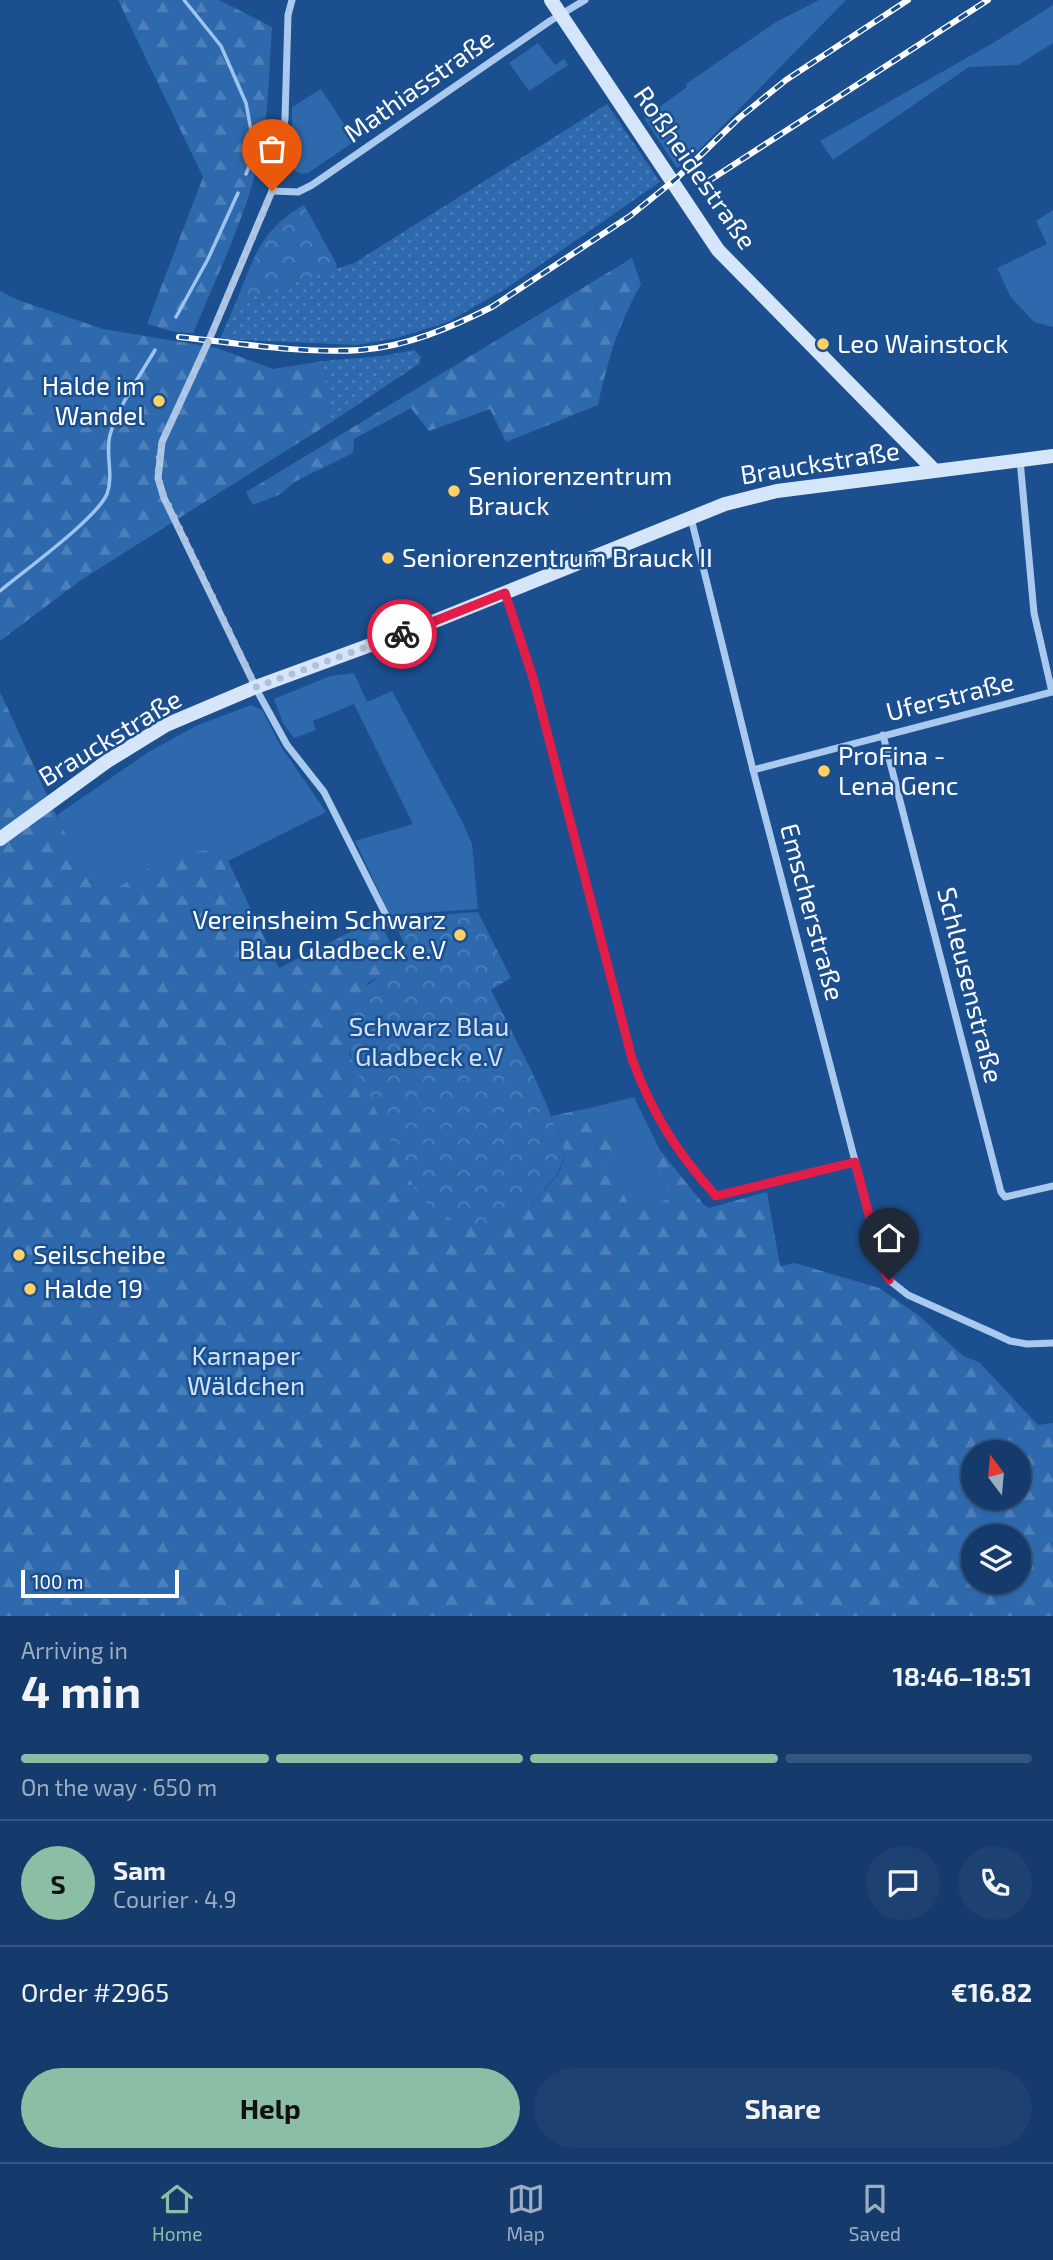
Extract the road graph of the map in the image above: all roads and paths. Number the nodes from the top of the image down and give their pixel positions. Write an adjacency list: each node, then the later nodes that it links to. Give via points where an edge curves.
1 (292, 0): 5 (street, via 285,119)
2 (551, 0): 4 (main road, Roßheidestraße)
3 (585, 0): 4 (street, Mathiasstraße)
4 (560, 14): 5 (street, Mathiasstraße, via 312,186 298,192); 8 (main road, Roßheidestraße, via 718,250)
5 (272, 191): 11 (street, via 162,442 158,466 164,498)
6 (1053, 456): 7 (main road, Brauckstraße)
7 (1020, 460): 8 (main road, Brauckstraße); 12 (street, Uferstraße, via 1034,613)
8 (934, 470): 9 (main road, Brauckstraße, via 777,491)
9 (691, 518): 10 (main road, Brauckstraße); 14 (street, Emscherstraße)
10 (505, 593): 11 (main road, Brauckstraße); 17 (street, via 533,678 632,1059 645,1095 665,1129 716,1196)
11 (256, 687): 15 (main road, Brauckstraße, via 166,725); 16 (street, via 287,745 324,792)
12 (1052, 695): 13 (street, Uferstraße)
13 (883, 735): 14 (street, Uferstraße); 18 (street, Schleusenstraße, via 1001,1192 1005,1197)
14 (753, 770): 17 (street, Emscherstraße)
15 (0, 839)
16 (391, 925)
17 (855, 1162): 19 (street, Emscherstraße, via 889,1280 919,1300 1010,1340)
18 (1053, 1186)
19 (1053, 1343)

